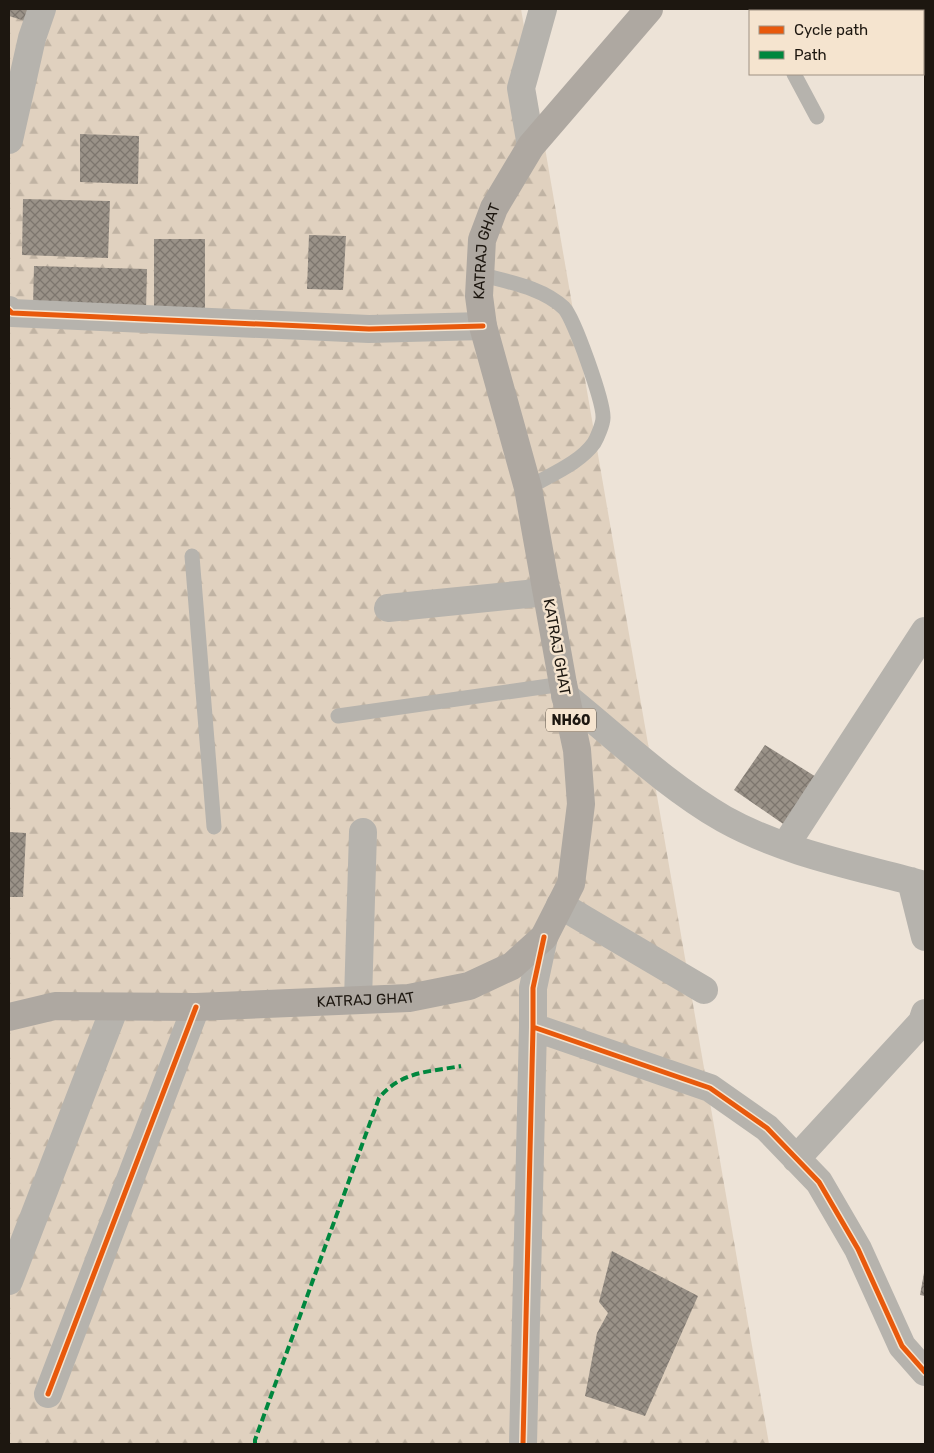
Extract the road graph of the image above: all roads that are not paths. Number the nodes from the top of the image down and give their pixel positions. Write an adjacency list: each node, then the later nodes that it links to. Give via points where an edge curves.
1 (42, 9): 6 (street, via 32,38)
2 (543, 9): 7 (street, via 521,88)
3 (649, 9): 7 (highway, KATRAJ GHAT / NH60)
4 (795, 75): 5 (lane)
5 (817, 117)
6 (9, 140)
7 (531, 146): 8 (highway, KATRAJ GHAT / NH60, via 494,208 482,240)
8 (479, 274): 10 (highway, KATRAJ GHAT / NH60); 11 (lane, via 537,291 564,308 573,322 598,393 603,419 594,443 576,460)
9 (9, 310): 10 (street, via 12,313 369,329)
10 (483, 326): 11 (highway, KATRAJ GHAT / NH60)
11 (528, 488): 13 (highway, KATRAJ GHAT / NH60)
12 (192, 556): 18 (lane)
13 (547, 592): 14 (street); 16 (highway, KATRAJ GHAT / NH60)
14 (388, 608)
15 (925, 631): 20 (street)
16 (564, 690): 17 (lane); 20 (street, via 680,789 724,819); 22 (highway, KATRAJ GHAT / NH60, via 578,750 581,804 571,884)
17 (338, 716)
18 (214, 827)
19 (364, 832): 26 (street)
20 (786, 846): 21 (street, via 821,859)
21 (918, 883): 24 (street)
22 (560, 905): 23 (highway, KATRAJ GHAT / NH60); 25 (street)
23 (544, 936): 26 (highway, KATRAJ GHAT / NH60, via 512,966 469,986 409,998); 31 (street, via 533,988)
24 (925, 937)
25 (704, 990)
26 (358, 1000): 28 (highway, KATRAJ GHAT / NH60)
27 (115, 1007): 28 (highway, KATRAJ GHAT / NH60); 30 (highway, KATRAJ GHAT / NH60, via 55,1006); 33 (street)
28 (196, 1007): 35 (street)
29 (925, 1013): 32 (street, via 922,1022)
30 (9, 1017)
31 (532, 1027): 32 (street, via 710,1088 767,1128); 36 (street)
32 (796, 1159): 34 (street, via 818,1182 858,1249 902,1346)
33 (9, 1281)
34 (925, 1372)
35 (48, 1394)
36 (523, 1444)

